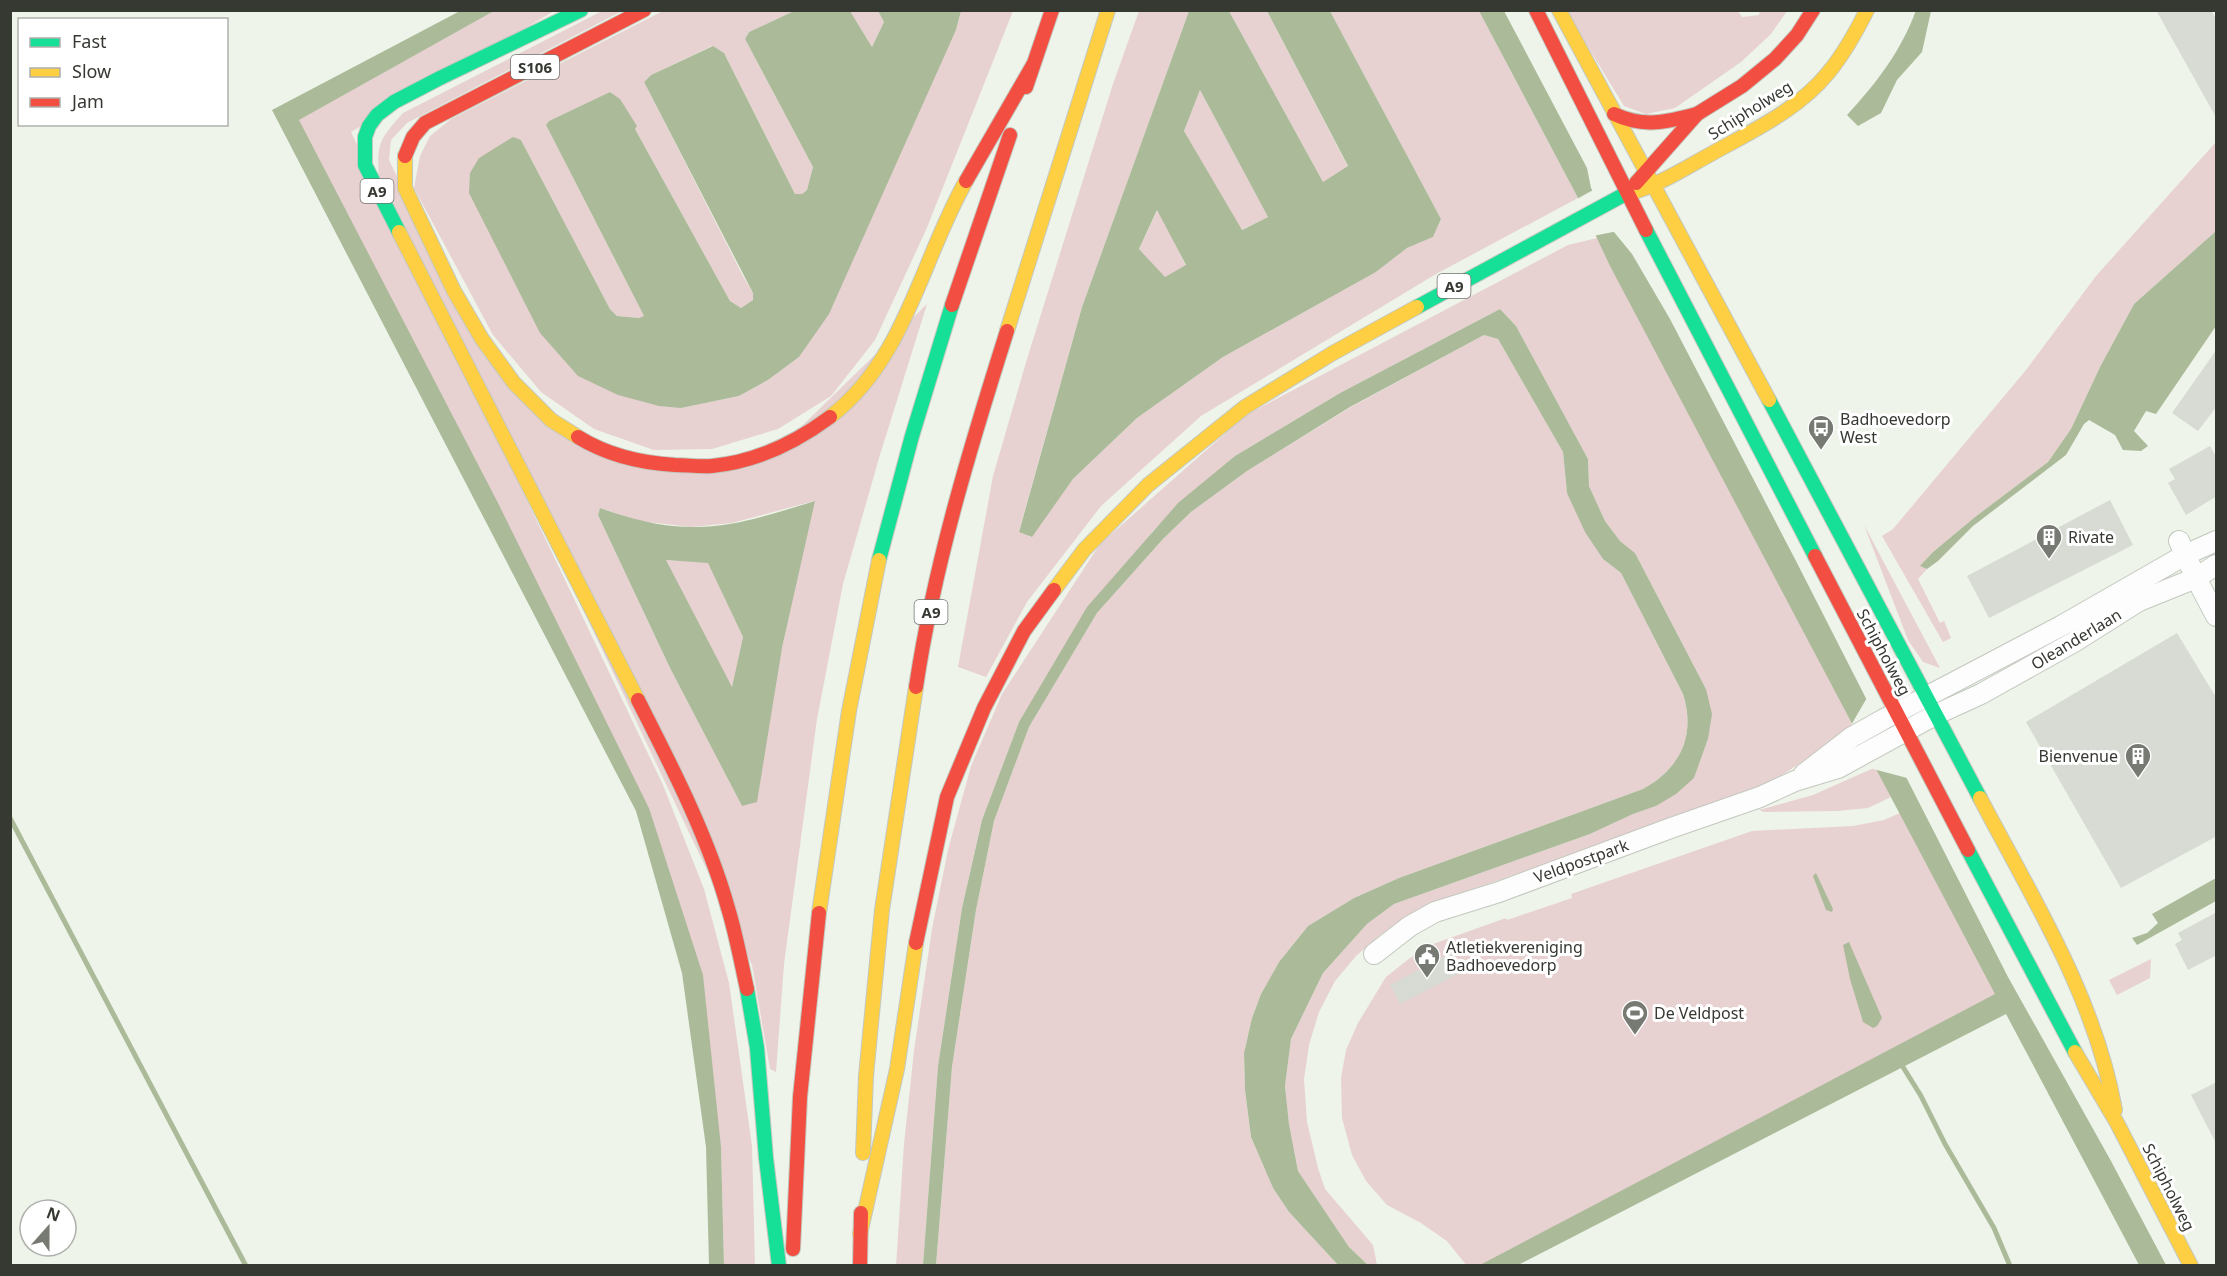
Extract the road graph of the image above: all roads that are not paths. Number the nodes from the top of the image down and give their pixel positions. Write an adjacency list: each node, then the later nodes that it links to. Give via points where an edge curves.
1 (581, 10): 9 (main road, S106)
2 (644, 10): 13 (main road, S106)
3 (1052, 10): 10 (main road, A9)
4 (1108, 10): 29 (main road, A9, via 973,437 926,632 882,910 866,1076)
5 (1536, 10): 16 (main road, Schipholweg, via 1592,119)
6 (1559, 10): 11 (main road, Schipholweg)
7 (1813, 10): 12 (main road, Schipholweg, via 1775,59 1742,86)
8 (1867, 10): 15 (main road, Schipholweg, via 1845,50 1812,89 1777,115)
9 (499, 50): 30 (main road, A9, via 455,69 380,111 364,137 365,165 659,741 707,845 731,916 752,1017)
10 (1034, 65): 13 (main road, A9, via 954,202 894,341 867,381 831,417 803,436 745,462 718,465 647,464 611,453 560,427 513,384 488,351 451,284 405,188 407,144); 31 (main road, A9, via 956,294 900,479 855,680 826,848 806,1029)
11 (1614, 114): 12 (main road, Schipholweg, via 1647,125); 14 (main road, Schipholweg)
12 (1697, 114): 14 (main road, Schipholweg)
13 (425, 123)
14 (1645, 171): 15 (main road, Schipholweg); 16 (main road, Schipholweg)
15 (1653, 187): 16 (main road, Schipholweg); 22 (main road, Schipholweg)
16 (1623, 195): 23 (main road, Schipholweg); 29 (main road, A9, via 1333,353 1245,407 1148,485 1084,550 1024,631 984,708 947,797 915,946 897,1069)
17 (2217, 541): 18 (street, Oleanderlaan)
18 (2182, 548): 20 (street); 22 (street, Oleanderlaan, via 2061,626)
19 (2217, 565): 20 (street, Oleanderlaan)
20 (2196, 578): 21 (street); 24 (street, Oleanderlaan, via 2139,601 2064,648)
21 (2217, 616)
22 (1925, 697): 23 (street, Oleanderlaan); 24 (main road, Schipholweg)
23 (1890, 715): 25 (main road, Schipholweg); 26 (street, Veldpostpark, via 1852,737)
24 (1935, 715): 25 (street, Oleanderlaan); 28 (main road, Schipholweg, via 2092,1016 2109,1075)
25 (1900, 735): 26 (street, Veldpostpark, via 1838,768); 28 (main road, Schipholweg)
26 (1795, 781): 27 (street, Veldpostpark, via 1499,892 1435,912)
27 (1374, 954)
28 (2117, 1123): 33 (main road, Schipholweg)
29 (860, 1234): 32 (main road, A9)
30 (778, 1266)
31 (793, 1266)
32 (860, 1266)
33 (2191, 1266)

